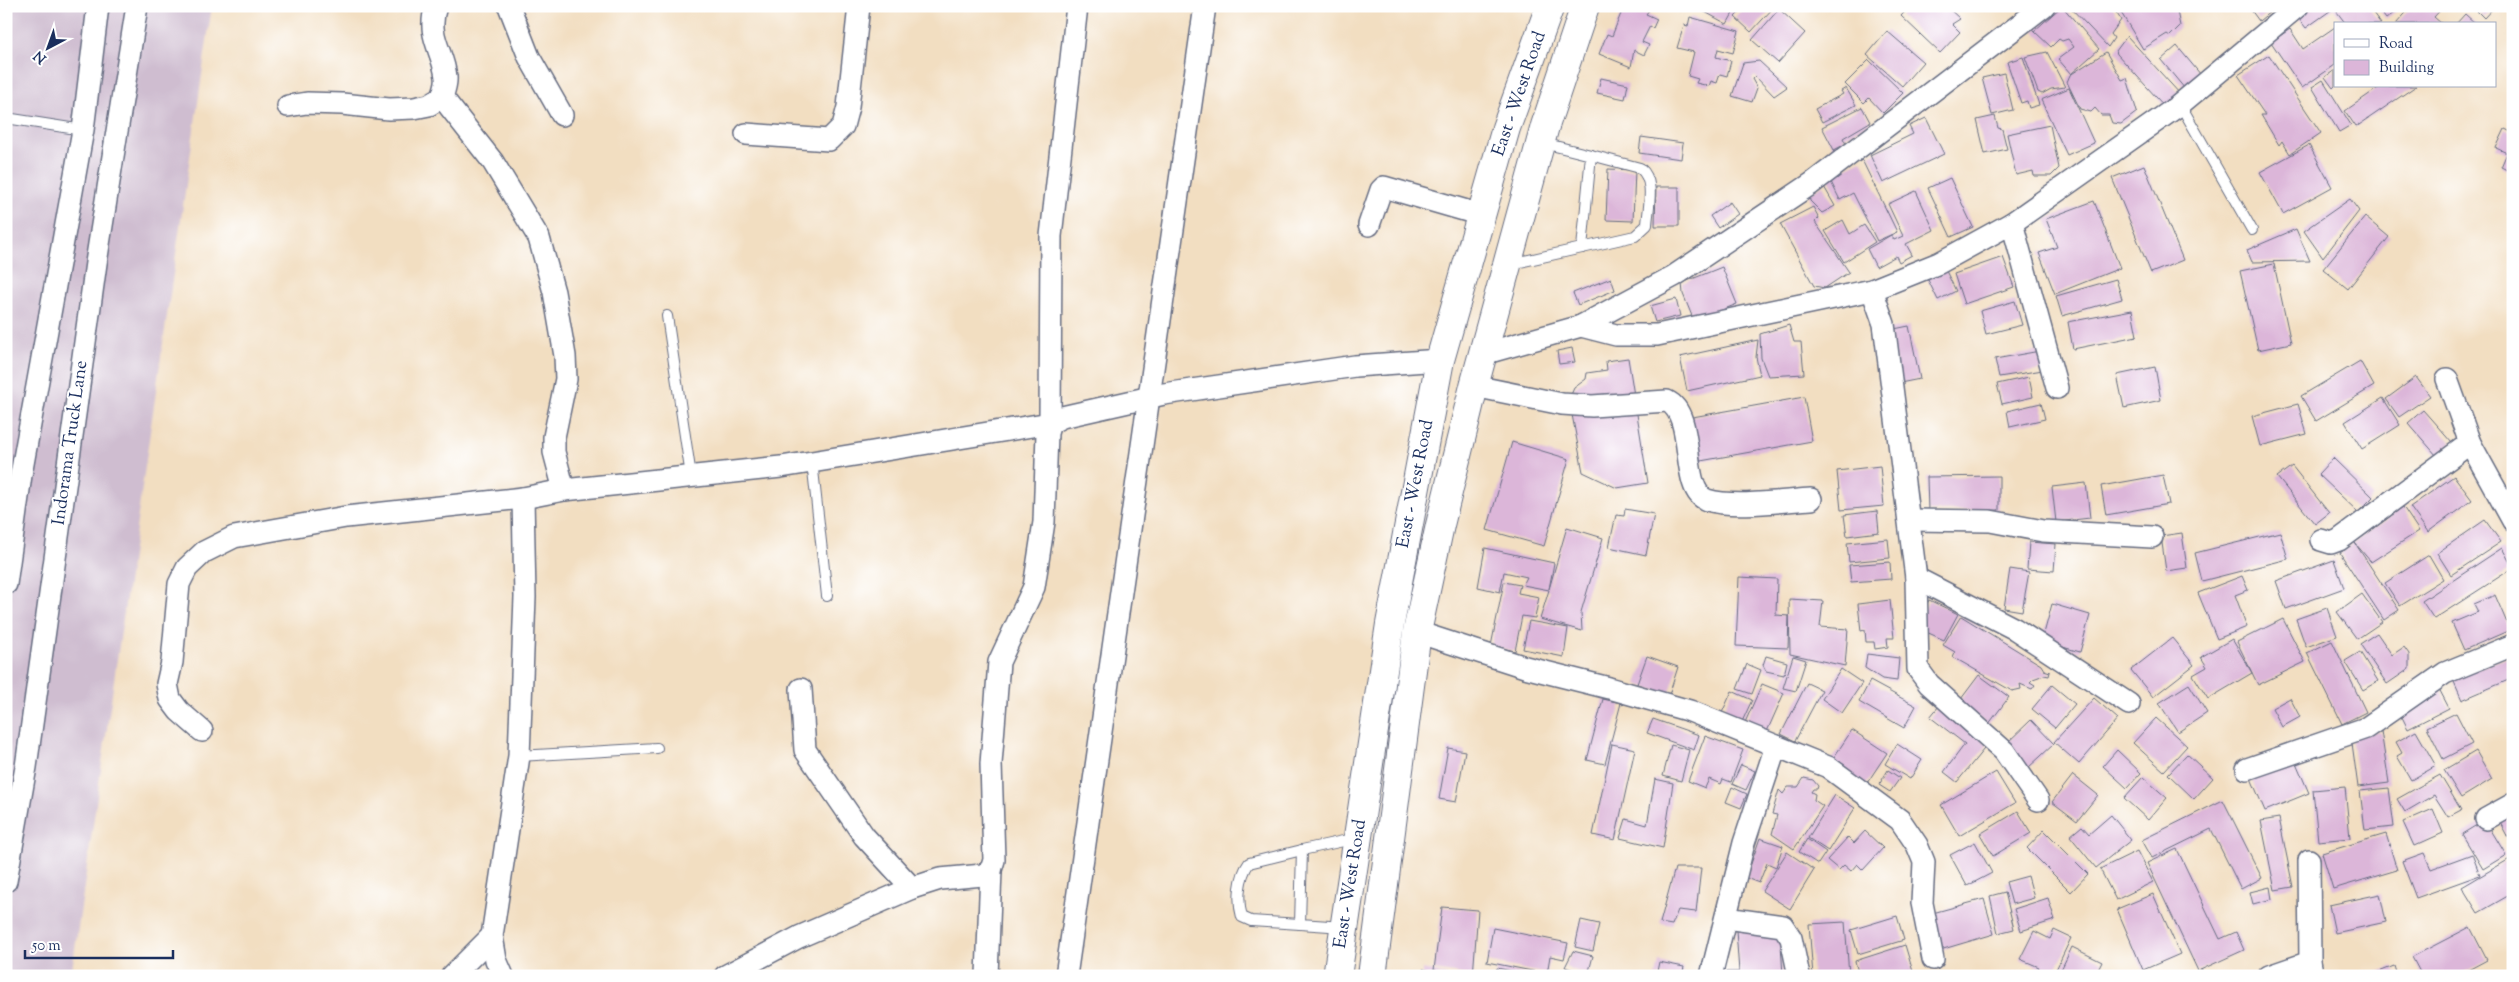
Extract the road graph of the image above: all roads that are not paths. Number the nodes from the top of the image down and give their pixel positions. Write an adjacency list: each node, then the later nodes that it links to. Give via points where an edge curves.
1 (98, 6): 17 (street)
2 (137, 6): 66 (street, Indorama Truck Lane, via 96,263 26,767)
3 (436, 6): 12 (street, via 432,25 446,78)
4 (509, 6): 15 (street, via 529,57)
5 (858, 6): 18 (street, via 848,107 843,126 829,140)
6 (1076, 6): 36 (street, via 1051,236)
7 (1205, 6): 35 (street)
8 (1550, 6): 21 (main road, East - West Road, via 1506,128)
9 (1585, 6): 19 (main road, East - West Road)
10 (2044, 6): 29 (street, via 1812,184 1674,276)
11 (2298, 6): 13 (street)
12 (442, 97): 14 (street, via 429,106 414,108 342,104); 40 (street, via 493,162 539,238 554,292 565,356 566,379 554,437 554,452)
13 (2180, 104): 22 (street); 24 (lane)
14 (288, 106)
15 (562, 115)
16 (6, 118): 17 (lane)
17 (83, 130): 48 (street, via 21,475)
18 (746, 134)
19 (1541, 142): 20 (lane); 26 (main road, East - West Road)
20 (1591, 155): 25 (lane); 25 (lane, via 1640,168 1646,173 1650,181 1647,225 1635,236)
21 (1481, 215): 23 (street, via 1384,187); 31 (main road, East - West Road)
22 (2012, 223): 27 (street, via 1938,263); 34 (street)
23 (1369, 225)
24 (2252, 230)
25 (1582, 248): 26 (lane)
26 (1508, 264): 30 (main road, East - West Road)
27 (1872, 290): 29 (street, via 1657,335 1616,335); 43 (street, via 1884,324)
28 (667, 316): 39 (lane)
29 (1581, 326): 30 (street)
30 (1483, 354): 33 (main road, East - West Road)
31 (1440, 360): 35 (street, via 1355,366); 62 (main road, East - West Road, via 1390,624)
32 (2447, 379): 37 (street)
33 (1474, 386): 42 (street, via 1562,404 1592,406 1667,401 1680,413 1690,468 1700,496 1708,500 1745,503); 50 (main road, East - West Road)
34 (2057, 388)
35 (1148, 398): 36 (street, via 1062,417); 78 (street)
36 (1050, 423): 38 (street); 65 (street, via 1046,433 1044,522 1034,587 999,662 991,764 994,860)
37 (2470, 443): 44 (street); 46 (street, via 2339,540 2331,543)
38 (812, 461): 39 (street); 49 (lane)
39 (691, 476): 40 (street)
40 (564, 490): 41 (street)
41 (523, 498): 54 (street, via 346,517 272,529 234,537 204,552 187,568 180,584 167,684 170,699); 57 (street, via 525,597)
42 (1811, 499)
43 (1909, 520): 45 (street, via 1990,521 2043,531); 47 (street)
44 (2513, 521)
45 (2152, 537)
46 (2321, 540)
47 (1916, 578): 53 (street, via 2015,629); 59 (street, via 1918,669 1922,678 2004,752)
48 (6, 584)
49 (827, 596)
50 (1417, 632): 55 (street, via 1525,668 1690,711); 80 (main road, East - West Road)
51 (2513, 645): 58 (street, via 2445,673 2366,728)
52 (801, 689): 67 (street, via 805,750 864,836)
53 (2130, 704)
54 (202, 731)
55 (1776, 746): 68 (street, via 1744,843); 72 (street, via 1828,767 1900,820 1924,862 1922,903)
56 (657, 748): 57 (lane)
57 (519, 756): 71 (street)
58 (2247, 769)
59 (2038, 800)
60 (2513, 804): 61 (street)
61 (2486, 819)
62 (1358, 838): 63 (lane); 70 (main road, East - West Road)
63 (1302, 850): 69 (lane); 69 (lane, via 1249,863 1244,870 1238,905 1242,917 1251,921)
64 (2309, 860): 73 (street)
65 (990, 870): 67 (street, via 983,875 940,879); 77 (street)
66 (6, 881)
67 (912, 888): 76 (street, via 799,938)
68 (1726, 918): 81 (street); 82 (street, via 1784,926 1791,938)
69 (1300, 924): 70 (lane)
70 (1344, 926): 79 (main road, East - West Road)
71 (492, 936): 74 (street); 75 (street, via 496,960)
72 (1933, 959)
73 (2312, 969): 83 (street)
74 (452, 976)
75 (503, 976)
76 (725, 976)
77 (987, 976)
78 (1066, 976)
79 (1337, 976)
80 (1372, 976)
81 (1711, 976)
82 (1799, 976)
83 (2269, 976)

